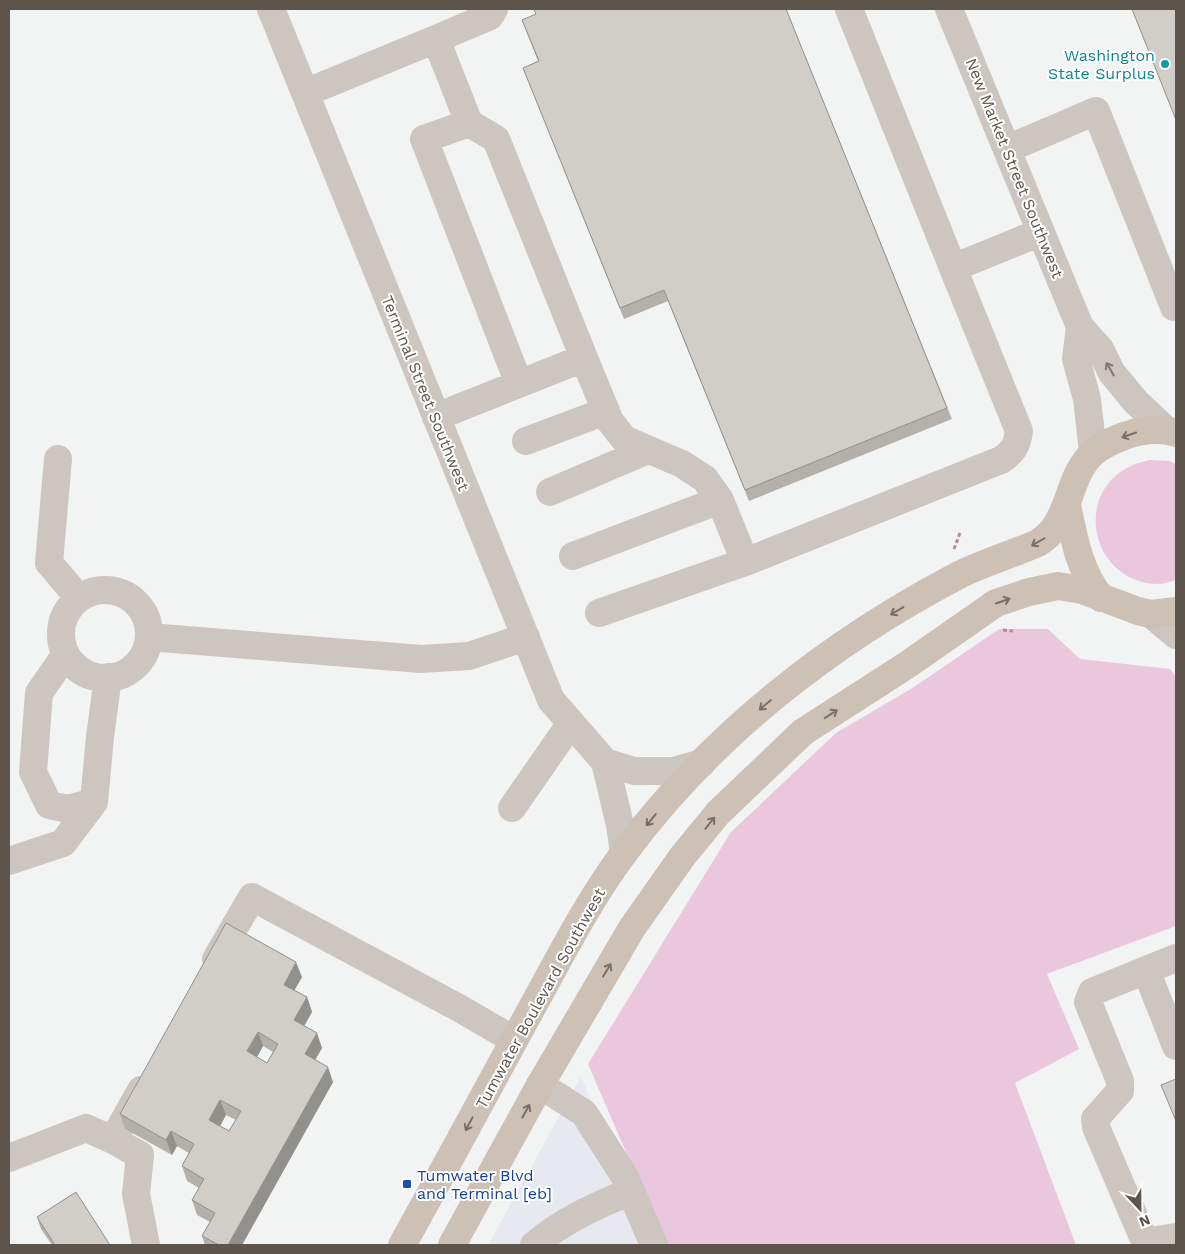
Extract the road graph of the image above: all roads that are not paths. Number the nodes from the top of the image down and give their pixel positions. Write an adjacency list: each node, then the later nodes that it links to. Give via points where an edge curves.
1 (271, 9): 6 (street, Terminal Street Southwest)
2 (494, 9): 5 (street, via 490,16)
3 (849, 9): 10 (street)
4 (949, 9): 8 (street, New Market Street Southwest)
5 (436, 39): 6 (street); 7 (street)
6 (305, 93): 16 (street, Terminal Street Southwest)
7 (469, 123): 13 (street, via 496,139); 14 (street, via 424,139)
8 (1007, 149): 9 (street, New Market Street Southwest); 11 (street, via 1096,111)
9 (1041, 232): 10 (street); 12 (street, New Market Street Southwest)
10 (953, 268): 26 (street, via 1019,431 1012,452 1001,460)
11 (1174, 306)
12 (1080, 327): 17 (street, New Market Street Southwest, one-way to 12, via 1136,402 1112,373 1100,349); 20 (street, New Market Street Southwest, via 1076,359 1087,399)
13 (584, 358): 14 (street); 15 (street)
14 (519, 384): 16 (street)
15 (606, 410): 18 (street); 19 (street, via 610,421 624,438)
16 (436, 417): 33 (street, Terminal Street Southwest)
17 (1171, 431): 20 (main road, one-way to 20, via 1139,431)
18 (526, 441)
19 (648, 450): 22 (street); 23 (street, via 682,464 705,479)
20 (1094, 452): 24 (main road, Tumwater Boulevard Southwest, via 1077,475)
21 (58, 459): 27 (street, via 49,563)
22 (550, 492)
23 (720, 500): 25 (street); 26 (street, via 741,552)
24 (1067, 505): 28 (main road, via 1078,556); 38 (main road, Tumwater Boulevard Southwest, one-way to 38, via 1054,529 1038,543 963,573 808,669 735,730)
25 (573, 556)
26 (748, 560): 30 (street)
27 (79, 598): 32 (street, via 102,590 126,595 144,613); 34 (street, via 70,607 61,630)
28 (1101, 598): 29 (main road, via 1138,611); 49 (main road, one-way to 28, via 632,928 682,857 718,814 803,732 996,603 1058,586 1082,590)
29 (1164, 612): 31 (street)
30 (599, 613)
31 (1176, 635)
32 (149, 637): 33 (street, via 421,659 469,656); 35 (street, via 140,660 131,669)
33 (526, 637): 36 (street, Terminal Street Southwest, via 551,700)
34 (66, 654): 35 (street, via 84,672); 39 (street, via 39,694 33,772 50,805 68,809)
35 (108, 677): 39 (street)
36 (571, 723): 37 (street, Terminal Street Southwest); 40 (street)
37 (605, 762): 38 (street, via 634,771 674,771); 41 (street, Terminal Street Southwest)
38 (702, 763): 41 (main road, Tumwater Boulevard Southwest, one-way to 41, via 677,788)
39 (94, 802): 42 (street, via 63,843)
40 (512, 808)
41 (624, 853): 46 (main road, Tumwater Boulevard Southwest, via 577,925)
42 (9, 861)
43 (1176, 958): 44 (street)
44 (1146, 970): 47 (street); 53 (street, via 1092,992 1088,1002 1120,1080 1120,1091 1095,1118 1096,1127 1144,1238 1151,1242)
45 (204, 981): 46 (street, via 252,897)
46 (514, 1040): 55 (main road, Tumwater Boulevard Southwest, one-way to 55)
47 (1176, 1046)
48 (151, 1073): 50 (street)
49 (540, 1085): 52 (street, via 584,1113); 56 (main road, one-way to 49)
50 (113, 1140): 51 (street, via 86,1128); 54 (street, via 140,1155 136,1194)
51 (9, 1158)
52 (631, 1191): 57 (street, via 576,1215); 58 (street)
53 (1176, 1238)
54 (146, 1245)
55 (402, 1245)
56 (452, 1245)
57 (534, 1245)
58 (654, 1245)

